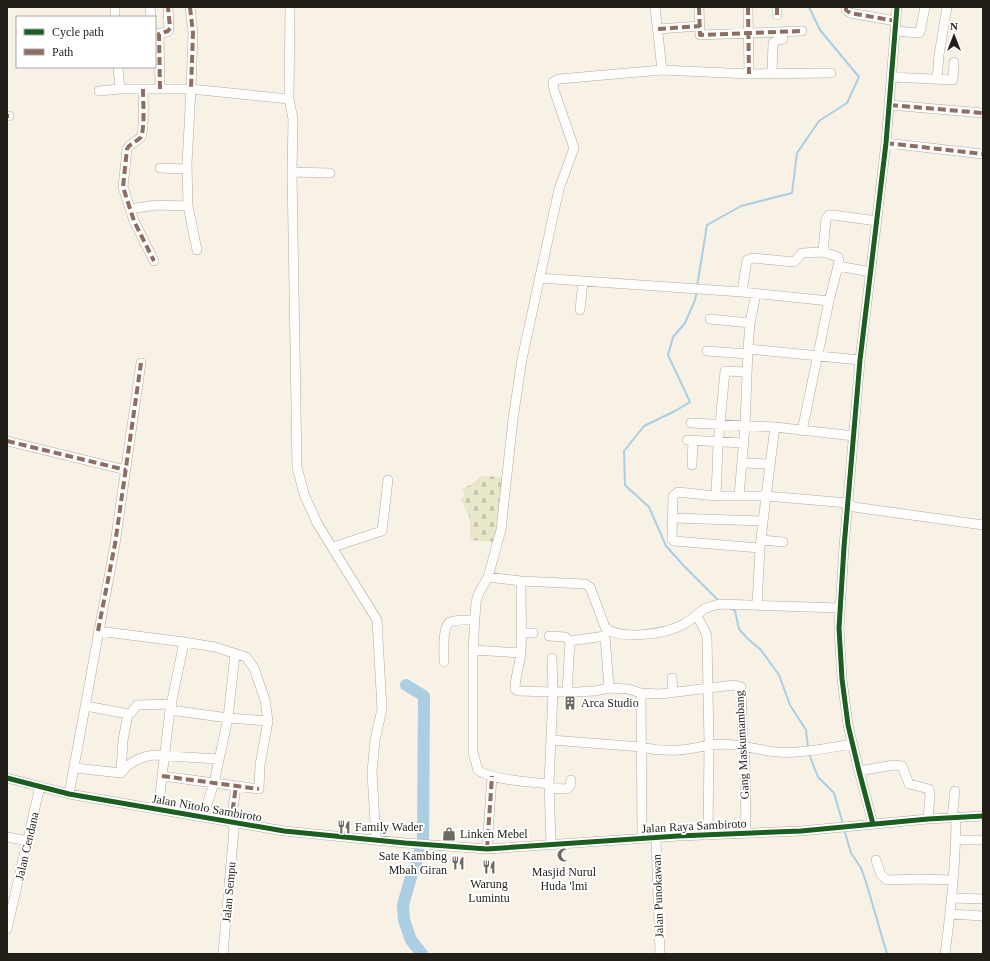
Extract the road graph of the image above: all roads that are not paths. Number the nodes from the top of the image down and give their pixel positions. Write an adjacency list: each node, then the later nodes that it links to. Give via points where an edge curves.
1 (168, 7): 17 (street, via 169,30)
2 (190, 7): 30 (street, via 193,33)
3 (290, 7): 32 (street)
4 (654, 7): 13 (street)
5 (699, 7): 12 (street)
6 (748, 7): 16 (street)
7 (846, 7): 11 (street, via 850,13)
8 (897, 7): 11 (street)
9 (925, 7): 15 (street, via 920,32)
10 (947, 7): 26 (street)
11 (896, 21): 15 (street)
12 (700, 26): 13 (street); 16 (street, via 700,34)
13 (658, 29): 21 (street)
14 (802, 31): 16 (street)
15 (895, 31): 25 (street)
16 (748, 32): 24 (street)
17 (157, 34): 29 (street)
18 (783, 39): 22 (street, via 773,43)
19 (954, 62): 26 (street, via 953,80)
20 (118, 68): 27 (street)
21 (662, 70): 24 (street); 49 (street, via 559,79 553,82 574,148 559,189)
22 (772, 73): 23 (street); 24 (street)
23 (830, 73)
24 (748, 74)
25 (891, 77): 26 (street); 33 (street)
26 (937, 80)
27 (120, 89): 28 (street); 31 (street)
28 (143, 89): 29 (street); 42 (street, via 143,130 138,140 127,149 122,184)
29 (160, 89): 30 (street)
30 (192, 89): 32 (street); 38 (street)
31 (99, 91)
32 (289, 99): 39 (street, via 292,114)
33 (890, 105): 34 (street); 35 (street)
34 (983, 113)
35 (886, 143): 36 (street); 43 (street)
36 (983, 154)
37 (160, 168): 38 (street)
38 (187, 169): 41 (street)
39 (292, 172): 40 (street); 86 (street, via 297,467 304,494 317,523)
40 (330, 173)
41 (188, 206): 42 (street, via 156,205); 44 (street)
42 (130, 209): 46 (street)
43 (877, 221): 45 (street, via 829,216); 48 (street)
44 (197, 250)
45 (823, 252): 47 (street, via 838,257); 51 (street, via 802,253 794,262 753,258 747,260)
46 (154, 261)
47 (838, 266): 48 (street); 53 (street)
48 (871, 272): 60 (street)
49 (539, 278): 50 (street); 87 (street, via 516,394 501,530)
50 (582, 281): 51 (street); 54 (street)
51 (742, 292): 52 (street)
52 (756, 294): 53 (street); 56 (street)
53 (829, 301): 59 (street)
54 (580, 310)
55 (710, 319): 56 (street)
56 (750, 323): 58 (street)
57 (707, 351): 58 (street)
58 (748, 352): 59 (street); 62 (street)
59 (817, 356): 60 (street); 66 (street)
60 (860, 360): 67 (street)
61 (141, 363): 75 (street)
62 (747, 372): 63 (street, via 724,371); 64 (street)
63 (720, 425): 64 (street); 68 (street, via 693,423); 70 (street)
64 (745, 426): 65 (street); 71 (street)
65 (775, 427): 66 (street); 73 (street)
66 (802, 431): 67 (street)
67 (854, 436): 80 (street)
68 (692, 440): 70 (street); 74 (street)
69 (7, 441): 75 (street)
70 (719, 441): 71 (street); 77 (street)
71 (743, 443): 72 (street)
72 (742, 463): 73 (street); 78 (street)
73 (769, 464): 79 (street)
74 (692, 465)
75 (126, 470): 93 (street)
76 (388, 480): 86 (street, via 382,530)
77 (716, 496): 78 (street); 81 (street, via 678,492 673,496)
78 (739, 496): 79 (street)
79 (766, 496): 80 (street); 82 (street)
80 (848, 503): 83 (street, via 854,507); 90 (street)
81 (672, 518): 82 (street); 85 (street, via 674,542)
82 (763, 521): 85 (street)
83 (983, 525)
84 (783, 542): 85 (street)
85 (761, 544): 89 (street)
86 (333, 547): 150 (street, via 377,620 382,709 375,740 372,772)
87 (488, 577): 88 (street); 92 (street, via 476,602)
88 (521, 581): 94 (street, via 585,584 590,587); 95 (street)
89 (757, 606): 90 (street); 91 (street, via 719,604 705,609)
90 (840, 608): 118 (street, via 842,679)
91 (697, 616): 94 (street, via 680,626 639,635); 107 (street, via 707,637)
92 (475, 620): 100 (street); 104 (street, via 447,624 444,634)
93 (98, 631): 99 (street); 112 (street)
94 (606, 632): 98 (street); 106 (street)
95 (522, 633): 96 (street); 101 (street)
96 (533, 633)
97 (549, 636): 98 (street, via 565,637)
98 (570, 640): 110 (street)
99 (184, 642): 102 (street, via 215,647); 113 (street)
100 (473, 650): 101 (street); 128 (street, via 473,752 478,770)
101 (521, 653): 108 (street, via 515,689)
102 (235, 654): 115 (street); 116 (street, via 246,657 254,668 265,700)
103 (552, 658): 108 (street)
104 (444, 662)
105 (672, 678): 109 (street)
106 (609, 688): 110 (street); 111 (street)
107 (709, 688): 109 (street); 119 (street); 120 (street, Gang Maskumambang, via 734,685 741,687)
108 (553, 692): 110 (street); 117 (street)
109 (673, 692): 111 (street)
110 (567, 693)
111 (641, 693): 121 (street)
112 (86, 706): 114 (street); 124 (street)
113 (171, 707): 114 (street, via 136,705); 115 (street); 122 (street)
114 (128, 714): 126 (street)
115 (228, 718): 116 (street); 123 (street)
116 (268, 721): 133 (street, via 260,765 259,789)
117 (551, 740): 121 (street); 134 (street)
118 (852, 744): 120 (street, via 777,752); 125 (street)
119 (709, 745): 120 (street); 121 (street, via 679,750); 145 (street)
120 (743, 746): 144 (street, Gang Maskumambang)
121 (642, 747): 148 (street)
122 (164, 755): 123 (street); 126 (street, via 146,756 127,765); 127 (street)
123 (218, 759): 131 (street)
124 (75, 768): 126 (street); 136 (street)
125 (859, 770): 141 (street, via 902,766 909,784 929,789); 143 (street)
126 (121, 772)
127 (162, 776): 131 (street); 137 (street)
128 (492, 776): 134 (street); 155 (street)
129 (7, 778): 132 (street, Jalan Nitolo Sambiroto)
130 (571, 780): 134 (street, via 567,789)
131 (214, 783): 133 (street); 139 (street)
132 (40, 786): 136 (street, Jalan Nitolo Sambiroto); 149 (street, Jalan Cendana)
133 (236, 786): 142 (street, Jalan Sempu)
134 (549, 786): 154 (street)
135 (955, 791): 140 (street)
136 (70, 794): 137 (street, Jalan Nitolo Sambiroto)
137 (158, 810): 139 (street, Jalan Nitolo Sambiroto)
138 (983, 816): 140 (street, Jalan Raya Sambiroto)
139 (203, 817): 142 (street, Jalan Nitolo Sambiroto)
140 (954, 817): 141 (street, Jalan Raya Sambiroto); 151 (street)
141 (928, 819): 143 (street, Jalan Raya Sambiroto)
142 (234, 824): 150 (street, Jalan Nitolo Sambiroto); 164 (street, Jalan Sempu)
143 (873, 824): 144 (street, Jalan Raya Sambiroto)
144 (746, 834): 145 (street, Jalan Raya Sambiroto)
145 (708, 835): 147 (street, Jalan Raya Sambiroto)
146 (7, 836): 149 (street)
147 (656, 838): 148 (street, Jalan Raya Sambiroto); 165 (street, Jalan Punokawan)
148 (642, 839): 154 (street, Jalan Raya Sambiroto)
149 (28, 840): 160 (street, Jalan Cendana)
150 (376, 840): 153 (street, Jalan Nitolo Sambiroto)
151 (956, 840): 152 (street); 157 (street)
152 (983, 840)
153 (405, 843): 155 (street, Jalan Raya Sambiroto)
154 (551, 844): 155 (street, Jalan Raya Sambiroto)
155 (487, 849)
156 (876, 860): 157 (street, via 881,875 887,880)
157 (953, 880): 158 (street)
158 (952, 898): 159 (street); 161 (street)
159 (983, 898)
160 (9, 913): 163 (street, Jalan Cendana)
161 (950, 914): 162 (street); 166 (street)
162 (983, 916)
163 (7, 929)
164 (223, 954)
165 (660, 954)
166 (945, 954)

